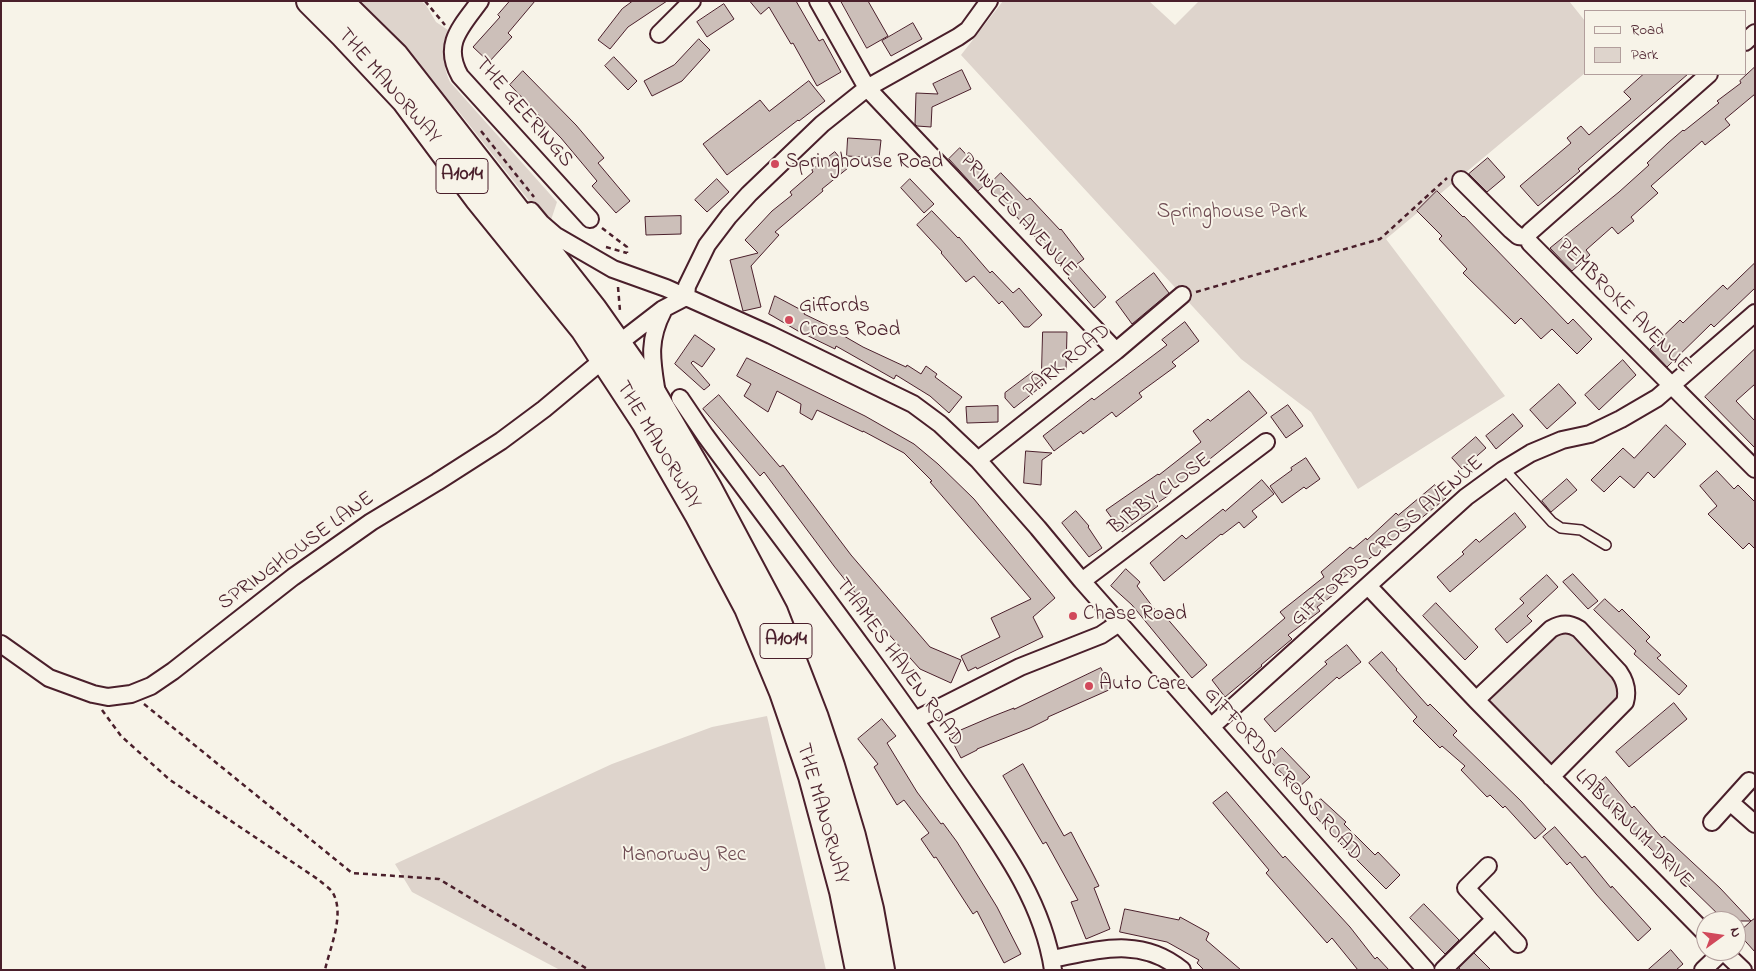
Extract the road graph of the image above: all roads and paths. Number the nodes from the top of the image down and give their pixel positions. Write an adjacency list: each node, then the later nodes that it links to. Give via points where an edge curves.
1 (310, 1): 26 (main road, THE MANORWAY / A1014, via 405,100 478,198 584,329)
2 (339, 1): 10 (main road, THE MANORWAY / A1014)
3 (425, 1): 8 (path)
4 (480, 1): 16 (street, THE GEERINGS, via 453,42 454,64 460,76)
5 (692, 1): 9 (street)
6 (818, 1): 12 (street, PRINCES AVENUE)
7 (989, 1): 12 (street, via 968,30)
8 (450, 30)
9 (659, 34)
10 (395, 56): 19 (street, GIFFORDS CROSS ROAD, via 541,223 556,236 613,269); 26 (main road, THE MANORWAY / A1014)
11 (1708, 75): 17 (street)
12 (867, 88): 22 (street, via 822,124 729,216 708,245 687,286); 27 (street, PRINCES AVENUE)
13 (481, 131): 15 (path)
14 (1461, 180): 17 (street, PEMBROKE AVENUE, via 1518,236); 21 (path, via 1452,174 1380,239)
15 (535, 198)
16 (590, 219): 18 (path, via 627,247 627,253)
17 (1528, 237): 28 (street, PEMBROKE AVENUE, via 1530,243)
18 (600, 245)
19 (653, 283): 22 (street, GIFFORDS CROSS ROAD); 24 (street, via 665,298)
20 (619, 285): 23 (path)
21 (1182, 295): 27 (street, PARK ROAD)
22 (686, 297): 24 (street); 31 (street, GIFFORDS CROSS ROAD, via 913,404)
23 (619, 306)
24 (663, 309): 26 (street); 29 (street, via 652,340 652,362)
25 (1755, 313): 28 (street, GIFFORDS CROSS AVENUE)
26 (611, 351): 29 (main road, THE MANORWAY / A1014); 40 (street, SPRINGHOUSE LANE, via 544,409 500,441 371,522 293,577 173,671 151,686); 58 (main road, THE MANORWAY / A1014, via 645,422 748,608 783,692 812,776 843,891)
27 (1116, 351): 31 (street, PARK ROAD)
28 (1672, 386): 32 (street, GIFFORDS CROSS AVENUE, via 1621,419 1590,434 1562,440 1531,453); 33 (street, PEMBROKE AVENUE)
29 (669, 399): 42 (street, THAMES HAVEN ROAD, via 705,435); 59 (main road, THE MANORWAY / A1014, via 708,488 774,612 799,673 852,836)
30 (1266, 442): 35 (street, BIBBY CLOSE)
31 (978, 460): 35 (street, GIFFORDS CROSS ROAD)
32 (1504, 469): 34 (lane, via 1552,522 1561,528 1581,530); 36 (street, GIFFORDS CROSS AVENUE, via 1466,497)
33 (1755, 469)
34 (1606, 545)
35 (1082, 582): 37 (street, GIFFORDS CROSS ROAD)
36 (1368, 586): 41 (street, LABURNUM DRIVE); 43 (street, GIFFORDS CROSS AVENUE)
37 (1119, 623): 42 (street, via 1101,634 1020,667); 43 (street, GIFFORDS CROSS ROAD)
38 (1, 644): 39 (street, SPRINGHOUSE LANE, via 49,678)
39 (93, 694): 40 (street, SPRINGHOUSE LANE, via 108,697); 56 (path, via 121,736 170,780 332,892 338,907)
40 (131, 694): 57 (path, via 352,873 439,879)
41 (1476, 700): 44 (street, LABURNUM DRIVE); 44 (street, LABURNUM DRIVE, via 1551,628 1565,624 1579,629 1619,672 1628,692 1625,702)
42 (915, 720): 55 (street, THAMES HAVEN ROAD, via 1007,855 1034,906)
43 (1211, 727): 61 (street, GIFFORDS CROSS ROAD)
44 (1551, 777): 51 (street, LABURNUM DRIVE)
45 (1749, 782): 46 (street)
46 (1730, 802): 47 (street); 48 (street)
47 (1712, 822)
48 (1755, 824)
49 (1488, 866): 50 (street, via 1466,888)
50 (1495, 919): 52 (street); 62 (street)
51 (1696, 924)
52 (1518, 944)
53 (1712, 961): 63 (street)
54 (1734, 961): 64 (street)
55 (1052, 964): 60 (street, via 1110,948 1128,948 1158,954)
56 (324, 970)
57 (590, 970)
58 (859, 970)
59 (881, 970)
60 (1182, 970)
61 (1426, 970)
62 (1443, 970)
63 (1703, 970)
64 (1743, 970)

